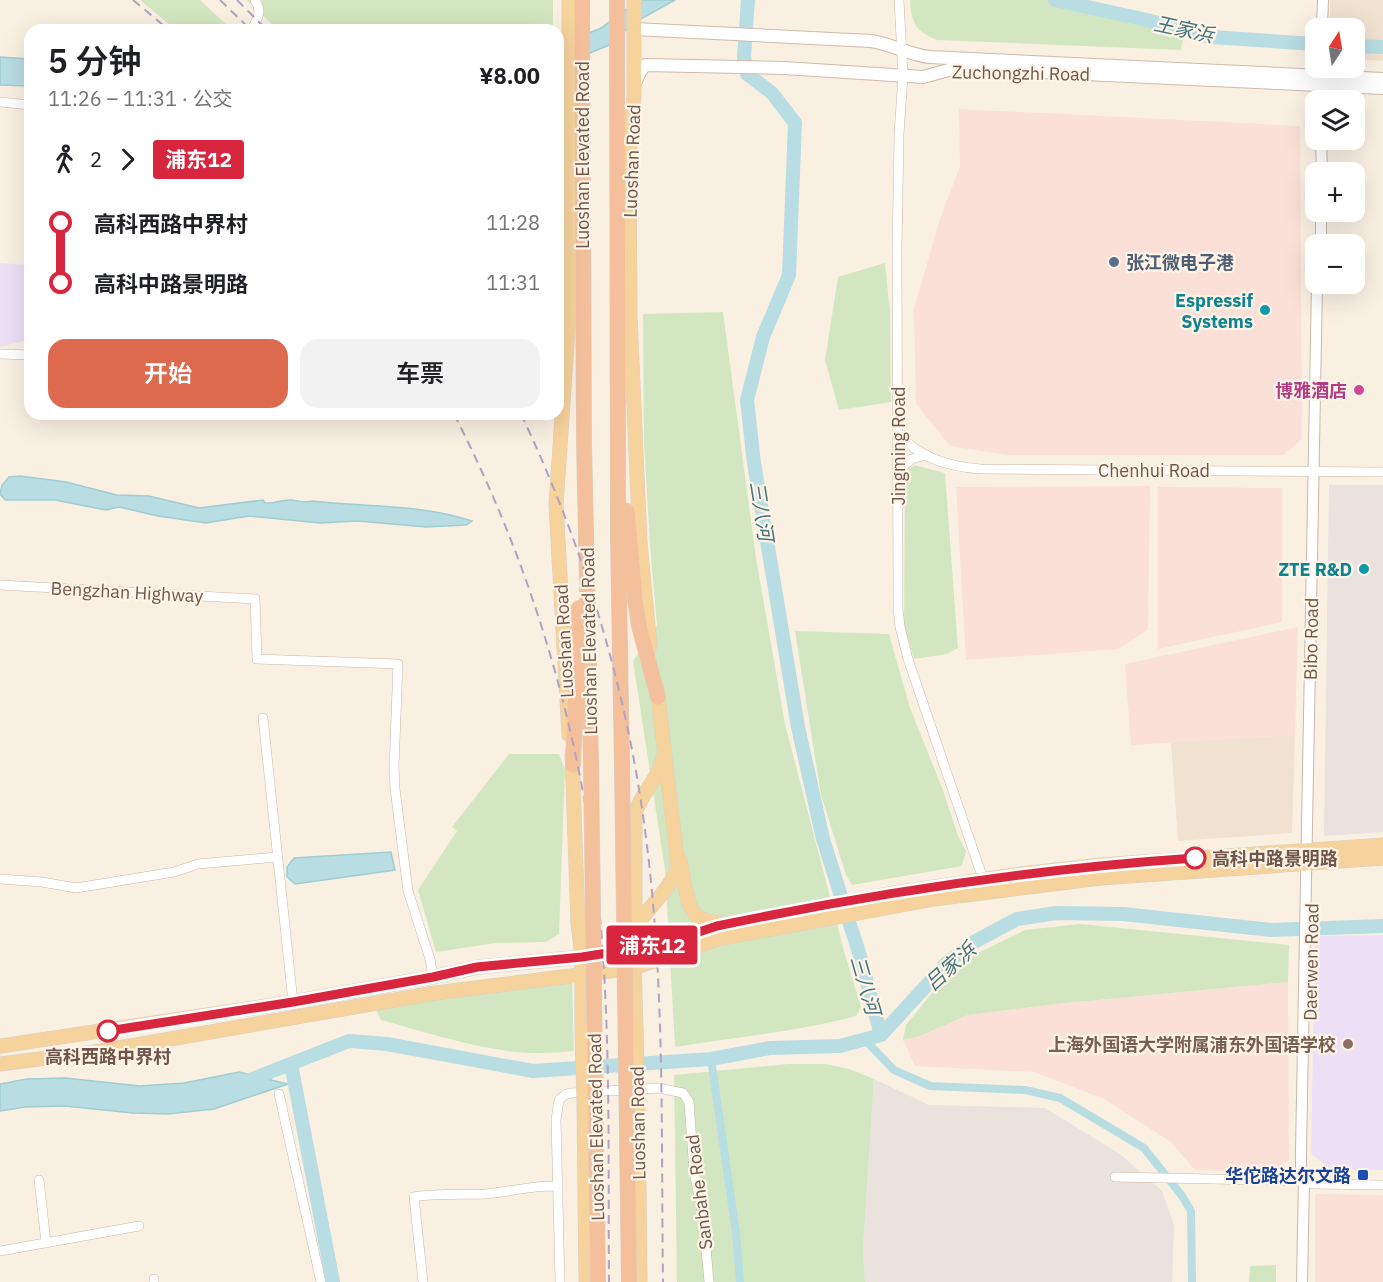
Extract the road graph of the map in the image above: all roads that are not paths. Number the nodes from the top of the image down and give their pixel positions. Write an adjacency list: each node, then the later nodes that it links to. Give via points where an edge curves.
1 (255, 0): 9 (street, via 260,10)
2 (569, 0): 11 (main road)
3 (582, 0): 11 (highway, Luoshan Elevated Road)
4 (634, 0): 10 (main road, Luoshan Road)
5 (899, 0): 12 (street, Jingming Road)
6 (1323, 0): 8 (street)
7 (617, 3): 31 (highway, Luoshan Elevated Road)
8 (1322, 18)
9 (255, 24)
10 (634, 29): 12 (main road, Zuchongzhi Road, via 871,41); 20 (main road, Luoshan Road)
11 (575, 33): 13 (highway, Luoshan Elevated Road)
12 (903, 51): 14 (street, Jingming Road); 15 (main road, Zuchongzhi Road, via 929,57)
13 (575, 71): 27 (main road, Luoshan Road); 30 (highway, Luoshan Elevated Road)
14 (903, 75): 16 (main road, Zuchongzhi Road, via 923,77 956,68); 20 (main road, Zuchongzhi Road, via 645,65); 29 (street, Jingming Road, via 897,250)
15 (1305, 75)
16 (1305, 76)
17 (1331, 78): 21 (main road, Zuchongzhi Road)
18 (1362, 78): 19 (main road, Zuchongzhi Road)
19 (1383, 79)
20 (634, 84): 37 (main road, Luoshan Road, via 629,159 632,374 643,593)
21 (1383, 88)
22 (0, 102): 23 (street)
23 (24, 104)
24 (1318, 294): 34 (street, Bibo Road)
25 (0, 354): 26 (street)
26 (24, 355)
27 (564, 399)
28 (562, 420): 40 (main road, Luoshan Road, via 556,505)
29 (899, 434): 32 (street, Chenhui Road, via 911,447); 33 (street, Jingming Road)
30 (584, 443): 40 (highway); 74 (highway, Luoshan Elevated Road, bridge)
31 (619, 444): 37 (highway, via 635,599); 75 (highway, Luoshan Elevated Road, bridge)
32 (927, 455): 33 (street, via 911,459); 34 (street, Chenhui Road, via 981,470)
33 (899, 471): 47 (street, Jingming Road, via 898,608 903,642)
34 (1316, 471): 35 (street, Chenhui Road); 44 (street, Bibo Road)
35 (1383, 472)
36 (0, 585): 56 (street, Bengzhan Highway, via 255,599 257,659 398,664 395,789 408,891)
37 (658, 697): 39 (main road, Luoshan Road)
38 (263, 718): 43 (street)
39 (664, 753): 42 (main road, Luoshan Road); 51 (main road, Luoshan Road, via 656,779 640,798 635,814)
40 (573, 765): 53 (main road, Luoshan Road)
41 (1383, 845): 44 (main road)
42 (677, 846): 50 (main road, via 694,914 709,922); 51 (main road, Luoshan Road, via 675,874)
43 (277, 857): 46 (street, via 198,864 174,872 76,888); 57 (street)
44 (1309, 857): 45 (main road); 47 (main road, via 1101,866); 48 (main road); 64 (street, Daerwen Road)
45 (1383, 858)
46 (0, 879)
47 (983, 879): 48 (main road)
48 (858, 906): 49 (main road)
49 (835, 910): 50 (main road); 54 (main road, via 718,939)
50 (727, 924): 52 (main road)
51 (635, 928): 52 (main road, Luoshan Road)
52 (633, 949): 53 (main road); 54 (main road, Luoshan Road)
53 (582, 957): 55 (main road, Luoshan Road); 56 (main road, via 477,967)
54 (634, 969): 55 (main road); 76 (main road, Luoshan Road, bridge)
55 (581, 975): 59 (main road, via 435,993); 73 (main road, Luoshan Road, bridge)
56 (433, 977): 57 (main road)
57 (293, 1002): 58 (main road)
58 (0, 1046)
59 (0, 1065)
60 (279, 1094): 70 (street)
61 (1115, 1177): 64 (street)
62 (39, 1180): 68 (street)
63 (1383, 1180): 64 (street)
64 (1304, 1181): 65 (street); 78 (street, Daerwen Road)
65 (1383, 1185)
66 (557, 1186): 71 (street, via 414,1197); 72 (street); 77 (street, Sanbahe Road, via 556,1112 562,1096 659,1088 683,1093 689,1102)
67 (139, 1226): 68 (street)
68 (46, 1243): 69 (street)
69 (0, 1251)
70 (321, 1282)
71 (423, 1282)
72 (560, 1282)
73 (586, 1282)
74 (598, 1282)
75 (629, 1282)
76 (640, 1282)
77 (709, 1282)
78 (1302, 1282)

